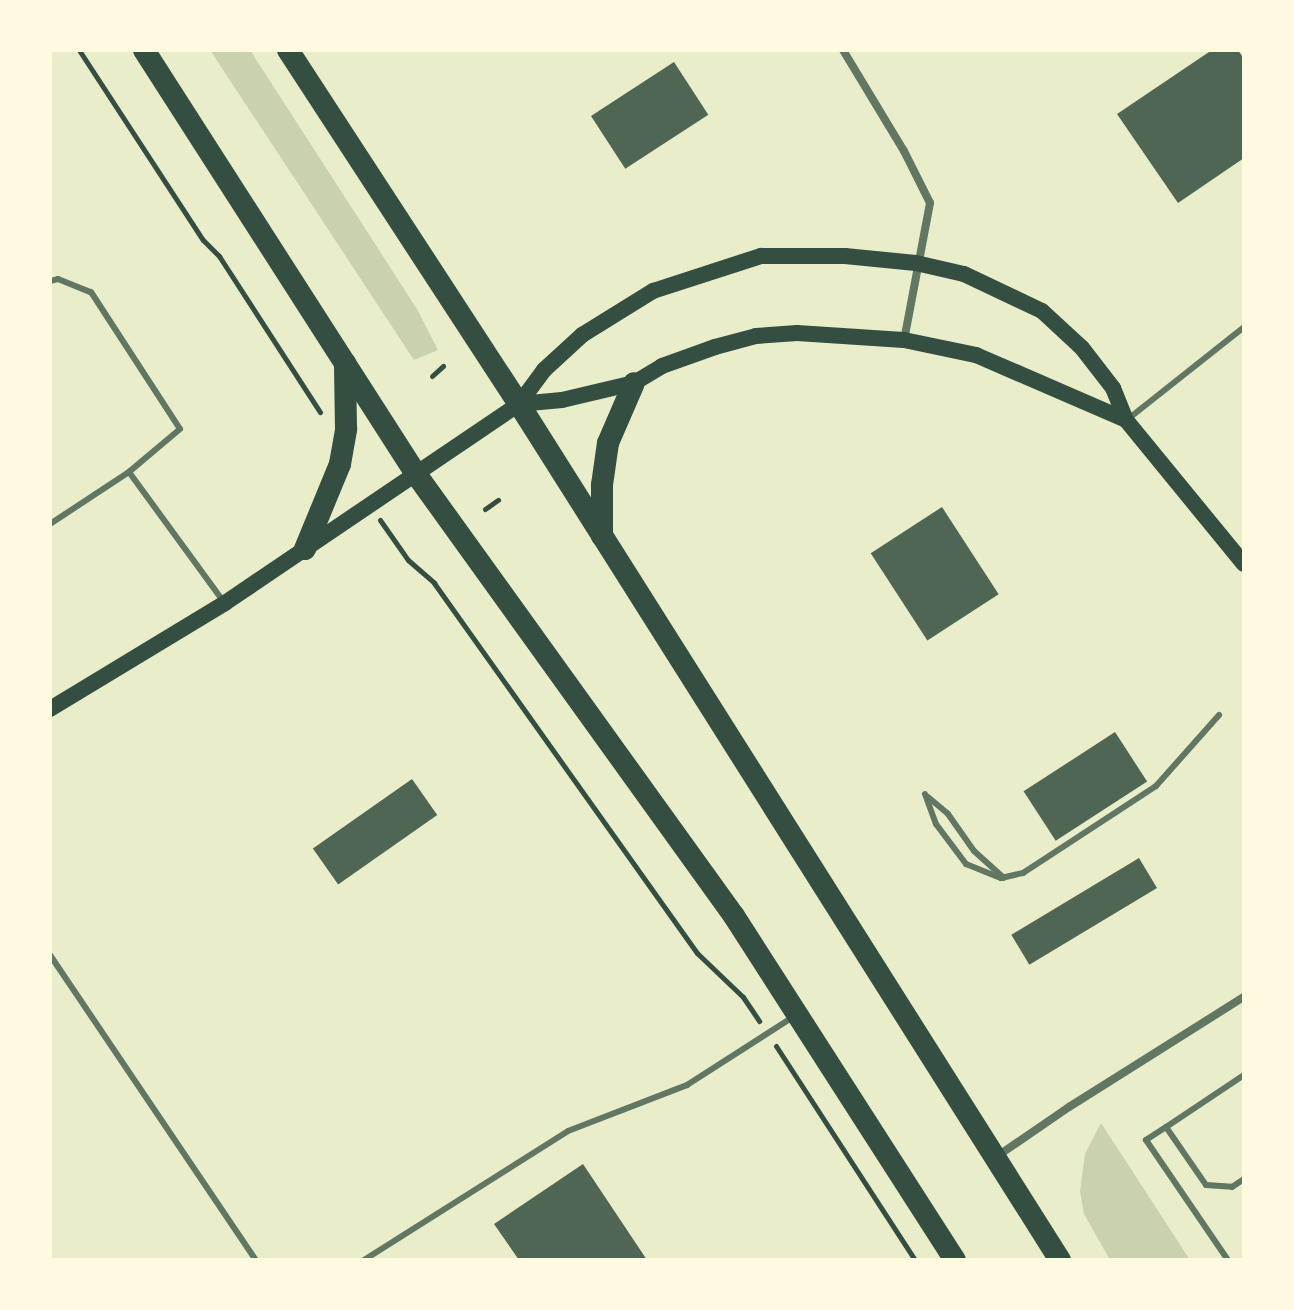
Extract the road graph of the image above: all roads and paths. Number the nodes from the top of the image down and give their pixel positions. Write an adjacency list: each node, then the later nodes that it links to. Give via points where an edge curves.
1 (79, 50): 14 (path)
2 (144, 50): 9 (highway)
3 (288, 50): 13 (highway)
4 (843, 50): 5 (street, via 930,203)
5 (916, 263): 8 (street); 13 (main road, via 761,256 708,271 653,291 582,335 544,370); 15 (main road, via 964,274 1042,311 1082,348 1113,388)
6 (50, 281): 16 (lane, via 58,279 91,292 180,429)
7 (1244, 327): 15 (lane)
8 (904, 340): 12 (main road, via 812,333 756,336 662,366); 15 (main road, via 976,355)
9 (345, 362): 17 (highway); 22 (highway, via 346,429 340,464)
10 (443, 366): 11 (path)
11 (432, 376)
12 (634, 383): 13 (main road); 21 (highway, via 608,443)
13 (519, 404): 17 (main road); 21 (highway)
14 (322, 415)
15 (1126, 420): 24 (main road)
16 (129, 472): 20 (lane); 25 (lane)
17 (416, 474): 22 (main road); 32 (highway, via 734,916)
18 (498, 500): 19 (path)
19 (485, 509)
20 (50, 524)
21 (602, 537): 36 (highway)
22 (305, 549): 25 (main road)
23 (408, 560): 30 (path, via 434,583 697,953)
24 (1244, 564)
25 (225, 603): 26 (main road)
26 (50, 709)
27 (1219, 715): 28 (lane, via 1156,786 1023,873)
28 (1004, 878): 28 (lane, via 966,864 936,824 925,794)
29 (50, 955): 38 (lane)
30 (743, 997)
31 (1244, 997): 36 (street)
32 (796, 1015): 39 (lane, via 687,1085 568,1131); 41 (highway)
33 (782, 1054): 40 (path)
34 (1244, 1075): 35 (lane)
35 (1166, 1127): 37 (lane, via 1206,1185 1232,1187); 43 (lane, via 1146,1140)
36 (995, 1158): 42 (highway)
37 (1244, 1179)
38 (256, 1260)
39 (364, 1260)
40 (915, 1260)
41 (955, 1260)
42 (1060, 1260)
43 (1228, 1260)

